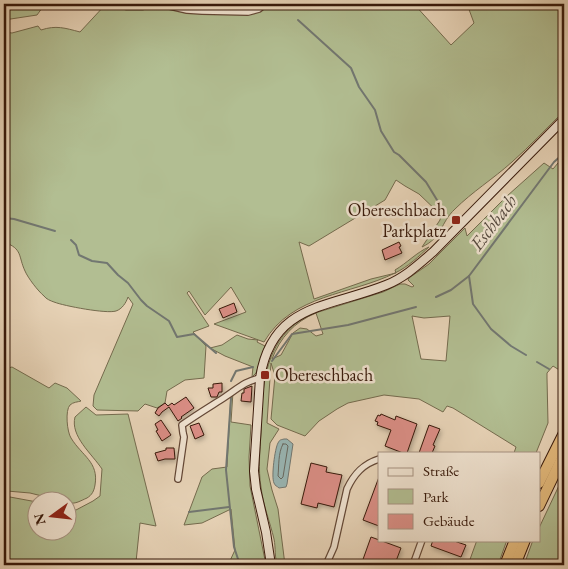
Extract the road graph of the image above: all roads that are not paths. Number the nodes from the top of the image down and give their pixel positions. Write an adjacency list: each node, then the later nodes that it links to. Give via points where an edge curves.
1 (161, 4): 2 (street, via 187,10 248,12)
2 (264, 4)
3 (564, 120): 4 (main road, via 413,270 387,284 311,309 291,321 270,345)
4 (260, 378): 8 (street, via 239,386 182,425 184,438); 14 (main road, via 255,480)
5 (564, 434): 9 (highway)
6 (564, 454): 10 (highway)
7 (378, 458): 15 (street, via 362,466 350,482 334,547)
8 (178, 479)
9 (540, 481)
10 (540, 504)
11 (421, 542): 16 (street)
12 (514, 542): 17 (highway)
13 (524, 542): 18 (highway)
14 (271, 565)
15 (326, 565)
16 (413, 565)
17 (505, 565)
18 (515, 565)

